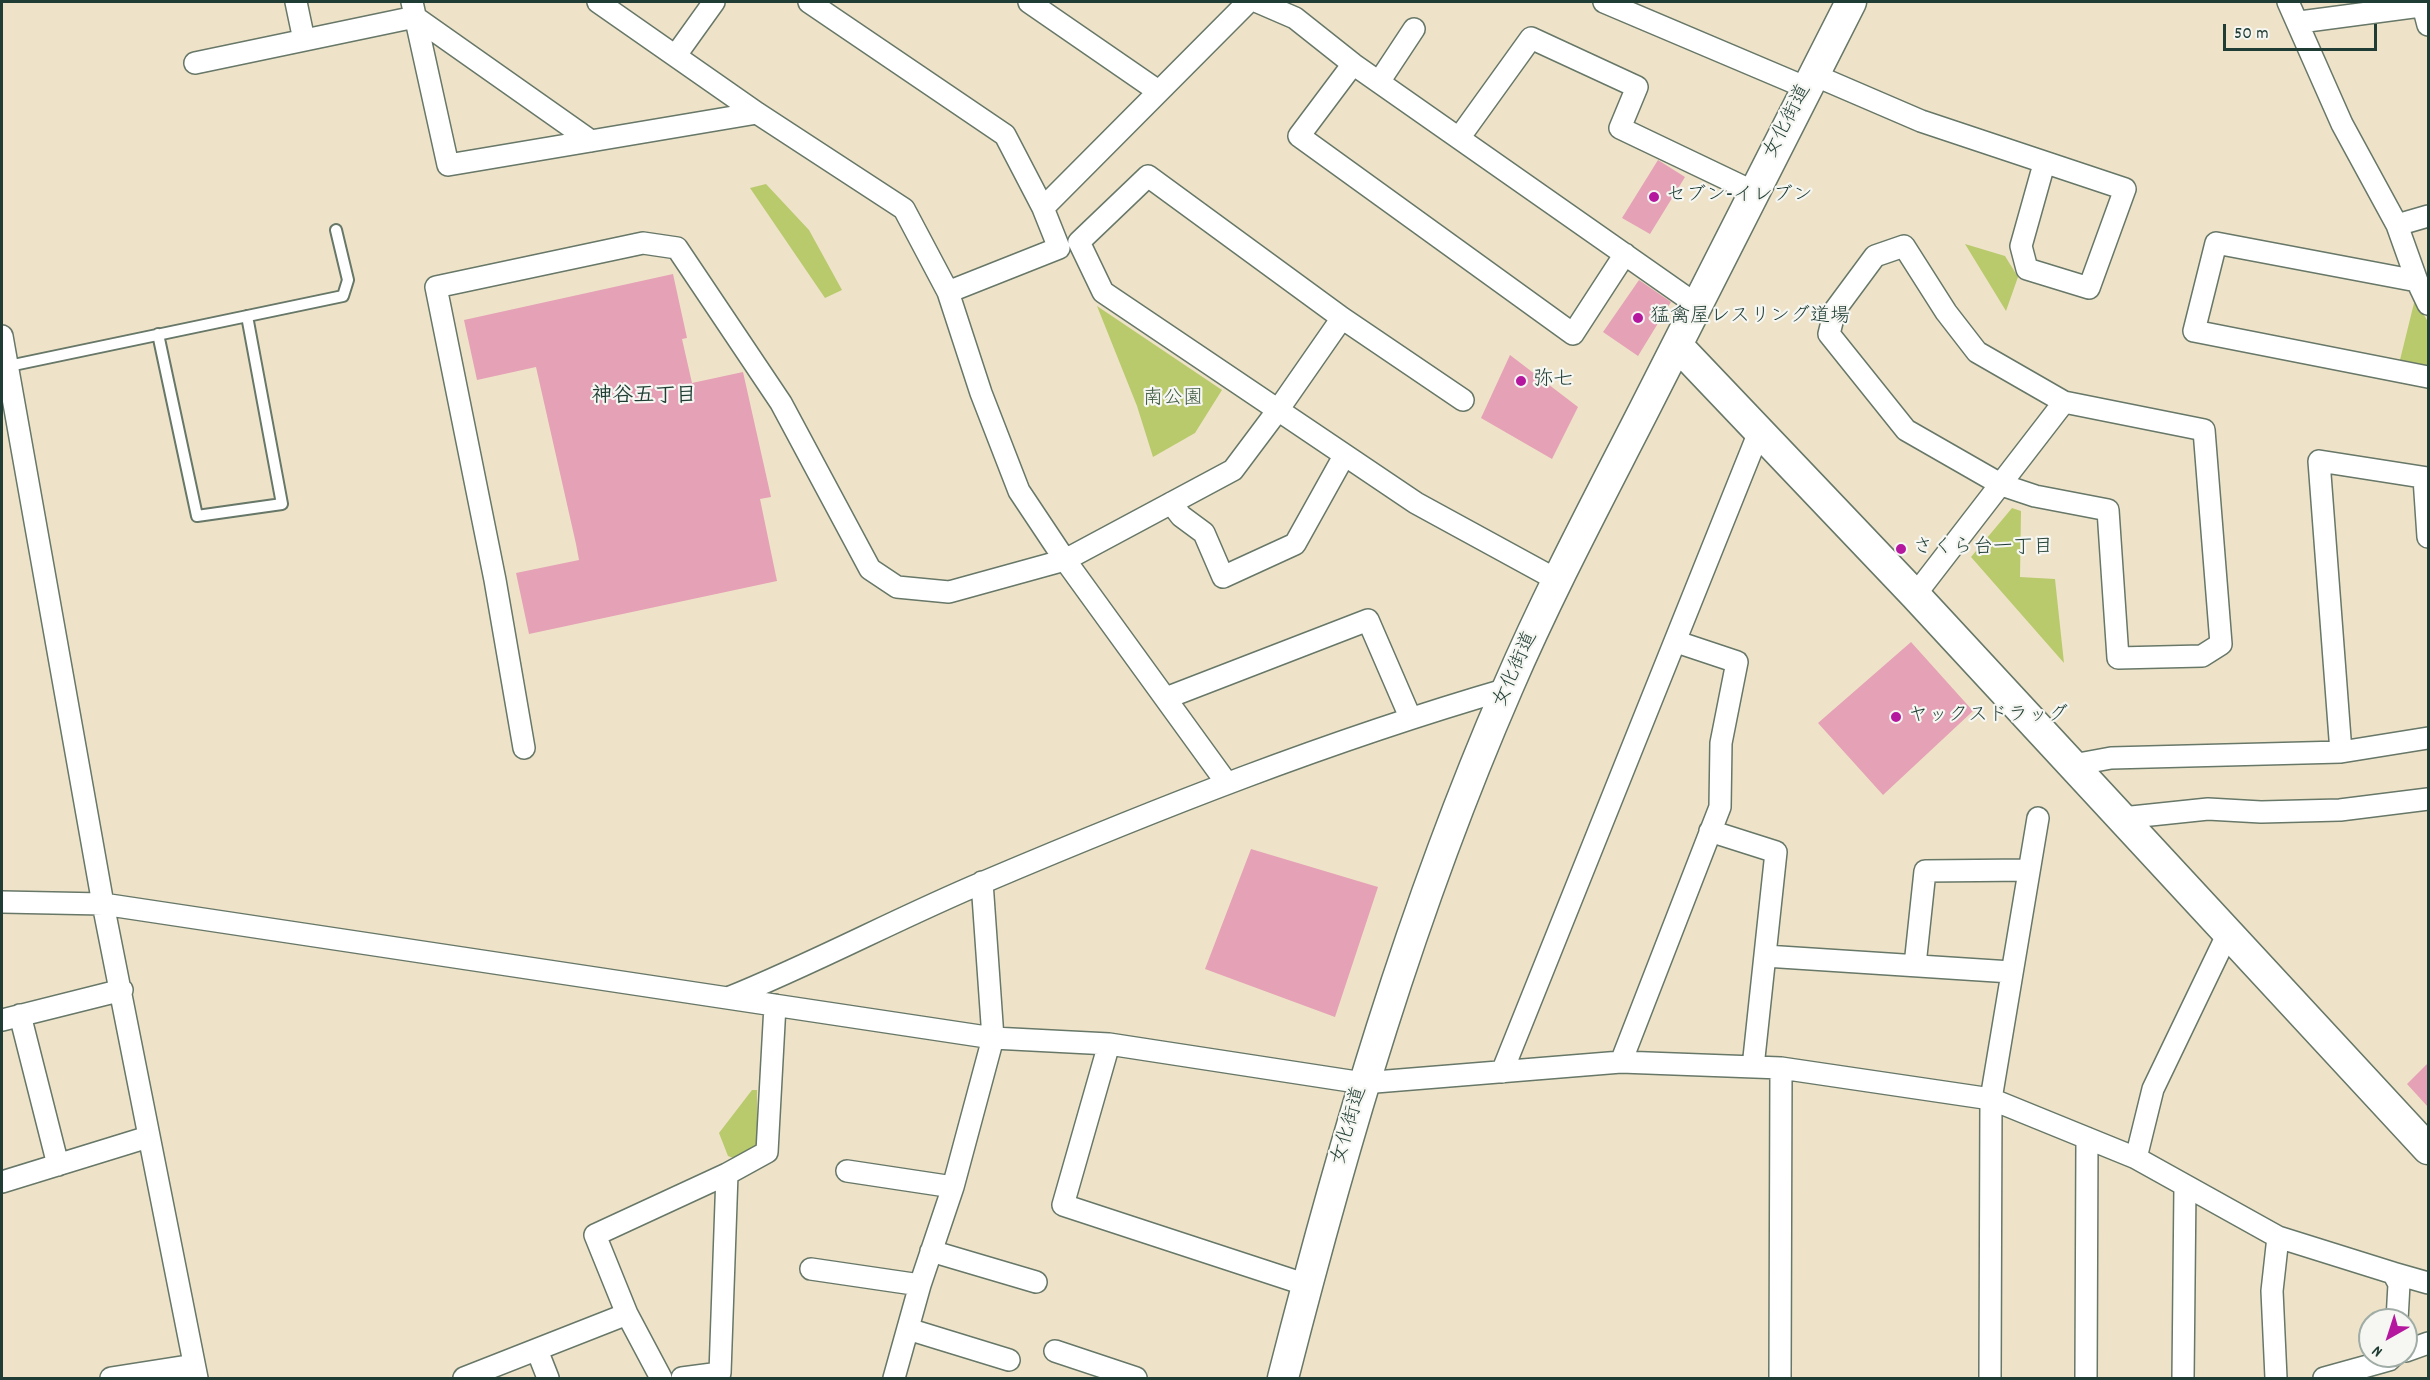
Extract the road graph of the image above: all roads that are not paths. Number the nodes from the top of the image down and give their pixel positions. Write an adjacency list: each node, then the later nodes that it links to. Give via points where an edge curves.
1 (296, 2): 16 (street)
2 (598, 2): 17 (street)
3 (714, 2): 17 (street)
4 (809, 2): 28 (street, via 1005,135)
5 (1029, 2): 22 (street)
6 (1248, 2): 22 (street)
7 (1258, 2): 12 (street)
8 (1604, 2): 20 (street)
9 (1851, 2): 20 (street, 女化街道)
10 (2288, 2): 14 (street)
11 (414, 9): 16 (street); 25 (street); 25 (street, via 448,165)
12 (1301, 10): 19 (street)
13 (2426, 10): 14 (street)
14 (2300, 22): 30 (street, via 2342,124)
15 (1414, 29): 21 (street)
16 (304, 40): 18 (street)
17 (676, 55): 23 (street)
18 (195, 63)
19 (1353, 64): 21 (street); 32 (street, via 1299,136 1573,334)
20 (1810, 81): 26 (street); 27 (street, 女化街道)
21 (1379, 82): 24 (street)
22 (1158, 91): 28 (street)
23 (757, 113): 25 (street); 34 (street, via 904,209)
24 (1458, 138): 27 (street, via 1531,38 1637,87 1620,128); 32 (street)
25 (591, 141)
26 (2044, 164): 26 (street, via 2125,189 2089,288 2027,269 2020,246)
27 (1754, 192): 36 (street, 女化街道)
28 (1043, 208): 34 (street, via 1059,248)
29 (2428, 216): 30 (street)
30 (2397, 225): 33 (street)
31 (336, 230): 37 (lane, via 348,280 343,296)
32 (1625, 254): 36 (street)
33 (2417, 282): 35 (street); 43 (street, via 2216,243 2194,331)
34 (948, 292): 53 (street, via 1019,491)
35 (2428, 304)
36 (1697, 305): 41 (street, 女化街道)
37 (247, 316): 39 (lane); 39 (lane, via 282,504 197,516)
38 (1342, 318): 44 (street); 46 (street); 46 (street, via 1148,176 1079,242 1103,292)
39 (158, 334): 42 (lane)
40 (2, 336): 42 (street)
41 (1677, 345): 47 (street); 54 (street, 女化街道)
42 (4, 367): 72 (street)
43 (2428, 376)
44 (1463, 400)
45 (2064, 402): 50 (street); 50 (street, via 1977,352 1904,246 1875,256 1835,310 1829,334 1906,430); 50 (street, via 2204,430 2221,644 2202,656 2118,658 2108,510)
46 (1278, 411): 48 (street); 51 (street, via 1233,470)
47 (1759, 432): 55 (street); 56 (street)
48 (1344, 456): 51 (street, via 1295,544 1224,577 1204,533); 54 (street, via 1416,503)
49 (2426, 478): 52 (street); 62 (street, via 2319,461)
50 (2002, 485): 55 (street)
51 (1171, 503): 53 (street)
52 (2428, 537)
53 (1065, 560): 58 (street); 61 (street, via 949,592 897,587 870,569 781,403 677,248 643,243 436,287 495,580)
54 (1557, 580): 57 (street, 女化街道)
55 (1915, 596): 63 (street)
56 (1677, 642): 68 (street, via 1737,662 1721,743 1720,807); 86 (street)
57 (1507, 689): 59 (street); 87 (street, 女化街道, via 1443,848)
58 (1166, 698): 59 (street, via 1368,620); 64 (street)
59 (1410, 717): 64 (street)
60 (2428, 738): 62 (street)
61 (524, 748)
62 (2341, 752): 63 (street, via 2111,758)
63 (2073, 765): 67 (street)
64 (1226, 782): 70 (street)
65 (2428, 799): 67 (street, via 2340,810 2261,812 2208,808)
66 (2038, 818): 69 (street)
67 (2122, 818): 73 (street)
68 (1710, 831): 74 (street, via 1776,852); 83 (street)
69 (2029, 870): 75 (street, via 1925,871); 76 (street)
70 (982, 882): 78 (street); 81 (street)
71 (2, 902): 72 (street)
72 (103, 904): 77 (street); 78 (street)
73 (2228, 933): 91 (street); 92 (street, via 2153,1089)
74 (1765, 956): 75 (street); 84 (street)
75 (1915, 965): 76 (street)
76 (2011, 972): 88 (street)
77 (122, 990): 80 (street); 89 (street)
78 (728, 998): 79 (street)
79 (776, 1005): 81 (street); 95 (street, via 767,1152)
80 (11, 1018): 93 (street)
81 (993, 1038): 82 (street); 98 (street)
82 (1109, 1044): 87 (street); 106 (street, via 1063,1205)
83 (1621, 1062): 84 (street); 86 (street)
84 (1752, 1067): 85 (street)
85 (1781, 1068): 88 (street); 123 (street)
86 (1502, 1072): 87 (street)
87 (1363, 1083): 106 (street, 女化街道)
88 (1991, 1099): 90 (street); 124 (street)
89 (148, 1137): 93 (street); 114 (street)
90 (2087, 1138): 92 (street); 125 (street)
91 (2428, 1149)
92 (2136, 1158): 97 (street)
93 (58, 1165): 96 (street)
94 (848, 1171): 98 (street)
95 (727, 1174): 108 (street, via 595,1236); 119 (street, via 720,1373)
96 (2, 1182)
97 (2185, 1186): 99 (street); 126 (street)
98 (953, 1187): 100 (street)
99 (2278, 1237): 102 (street); 127 (street, via 2272,1291)
100 (931, 1251): 103 (street); 105 (street)
101 (811, 1269): 105 (street)
102 (2393, 1273): 104 (street); 107 (street, via 2399,1284)
103 (1036, 1282)
104 (2428, 1283)
105 (920, 1285): 109 (street)
106 (1307, 1285): 122 (street, 女化街道)
107 (2398, 1308)
108 (627, 1314): 110 (street); 118 (street)
109 (908, 1329): 112 (street); 120 (street)
110 (537, 1350): 116 (street); 117 (street)
111 (1055, 1351): 121 (street)
112 (1009, 1360)
113 (2366, 1368): 128 (street)
114 (196, 1372): 115 (street)
115 (111, 1378)
116 (464, 1378)
117 (548, 1378)
118 (661, 1378)
119 (682, 1378)
120 (894, 1378)
121 (1136, 1378)
122 (1282, 1378)
123 (1780, 1378)
124 (1990, 1378)
125 (2086, 1378)
126 (2183, 1378)
127 (2276, 1378)
128 (2324, 1378)

